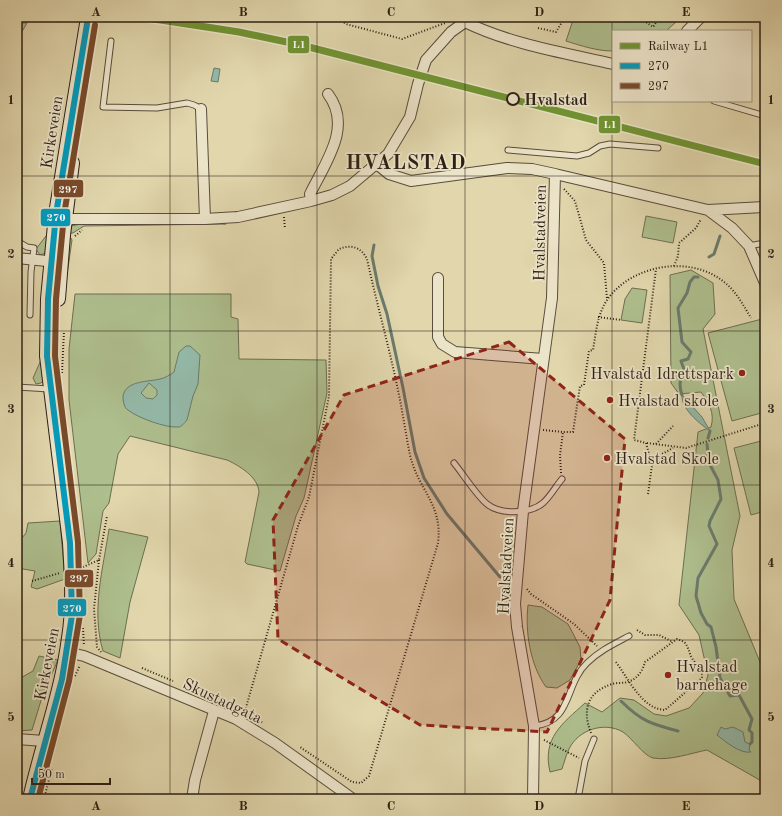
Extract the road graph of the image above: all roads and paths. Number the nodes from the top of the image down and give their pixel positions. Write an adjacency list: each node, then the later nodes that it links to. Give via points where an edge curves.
1 (337, 17): 8 (path, via 346,24 402,39)
2 (565, 17): 9 (path, via 556,32)
3 (639, 17): 4 (path, via 653,26)
4 (660, 17)
5 (700, 17): 10 (street)
6 (87, 20): 25 (main road, Kirkeveien)
7 (466, 20): 12 (street, via 488,32); 19 (street, via 451,32 426,60 410,117 388,154)
8 (447, 23)
9 (538, 28)
10 (688, 30)
11 (111, 41): 15 (lane, via 103,107 157,108 187,103)
12 (612, 64)
13 (328, 94): 22 (street, via 336,104 339,121 336,141 310,194)
14 (717, 102): 16 (lane)
15 (201, 109): 27 (street)
16 (765, 116)
17 (658, 148): 18 (lane, via 610,144 577,156)
18 (508, 150)
19 (378, 165): 20 (street, Hvalstadveien, via 389,174 411,181 507,168 532,169); 22 (street, via 350,186)
20 (555, 174): 24 (street); 44 (street, Hvalstadveien, via 552,298)
21 (562, 187): 39 (path, via 575,201 586,240 604,263)
22 (311, 201): 27 (street, via 238,217)
23 (765, 207): 24 (street)
24 (708, 210): 31 (street, via 732,228); 35 (path, via 696,228 679,243)
25 (63, 214): 27 (street, via 97,219); 34 (main road, Kirkeveien)
26 (284, 216): 28 (path)
27 (205, 219)
28 (285, 229)
29 (17, 241): 33 (lane, via 34,248)
30 (765, 244): 31 (lane)
31 (749, 246): 38 (street)
32 (17, 258): 33 (street)
33 (32, 259): 34 (street); 40 (lane)
34 (56, 262): 46 (main road, Kirkeveien)
35 (674, 266): 36 (path); 42 (path, via 692,268 723,281)
36 (656, 268): 39 (path, via 639,273 624,283); 51 (path, via 634,440)
37 (438, 278): 44 (street, via 438,337 442,344 455,352)
38 (765, 283)
39 (607, 300): 41 (path)
40 (30, 315)
41 (598, 317): 43 (path); 50 (path, via 584,385 580,386 573,432)
42 (751, 318)
43 (621, 320)
44 (543, 359): 58 (street, Hvalstadveien)
45 (17, 387): 46 (lane)
46 (52, 389): 61 (main road, Kirkeveien)
47 (765, 423): 53 (path, via 686,448)
48 (673, 426): 52 (path, via 661,441)
49 (540, 430): 50 (path)
50 (564, 432): 56 (path, via 560,455)
51 (646, 443): 52 (path); 55 (path)
52 (654, 444): 53 (path)
53 (673, 448): 55 (path, via 662,454)
54 (454, 462): 58 (lane, via 487,504 497,509)
55 (652, 465): 57 (path)
56 (562, 479): 58 (lane, via 542,504)
57 (648, 494)
58 (523, 511): 78 (street, Hvalstadveien, via 515,604)
59 (107, 516): 60 (path)
60 (99, 560): 61 (path, via 95,564); 69 (path, via 94,609 97,647)
61 (72, 570): 62 (path); 68 (main road, Kirkeveien, via 71,621)
62 (32, 581)
63 (527, 589): 67 (path, via 574,624)
64 (637, 630): 66 (path, via 645,635 659,635)
65 (629, 636): 67 (lane)
66 (671, 641): 72 (path, via 645,662 644,669); 72 (path, via 677,639 684,642 699,667 702,678 665,710 640,697)
67 (602, 651): 78 (lane, via 580,671 560,714 547,724)
68 (67, 652): 76 (street, Skustadgata, via 84,656); 82 (main road, Kirkeveien)
69 (102, 653)
70 (615, 661): 72 (path)
71 (138, 666): 73 (path)
72 (630, 681): 81 (path, via 613,684 595,693 587,706 586,720)
73 (179, 684)
74 (238, 708): 75 (path)
75 (245, 710): 77 (path); 83 (path, via 298,526 309,497 330,396 331,259 339,249 353,247 360,249 367,259 399,395 410,457 438,518 439,536 369,776 360,783 352,782)
76 (214, 711): 86 (street); 87 (street, Skustadgata, via 236,719 275,743)
77 (264, 723)
78 (534, 726): 88 (street, Hvalstadveien)
79 (540, 737): 84 (path)
80 (17, 739): 82 (street)
81 (594, 739): 84 (lane)
82 (44, 741): 85 (main road, Kirkeveien)
83 (296, 744)
84 (585, 761): 89 (lane)
85 (30, 799)
86 (192, 799)
87 (354, 799)
88 (533, 799)
89 (578, 799)

